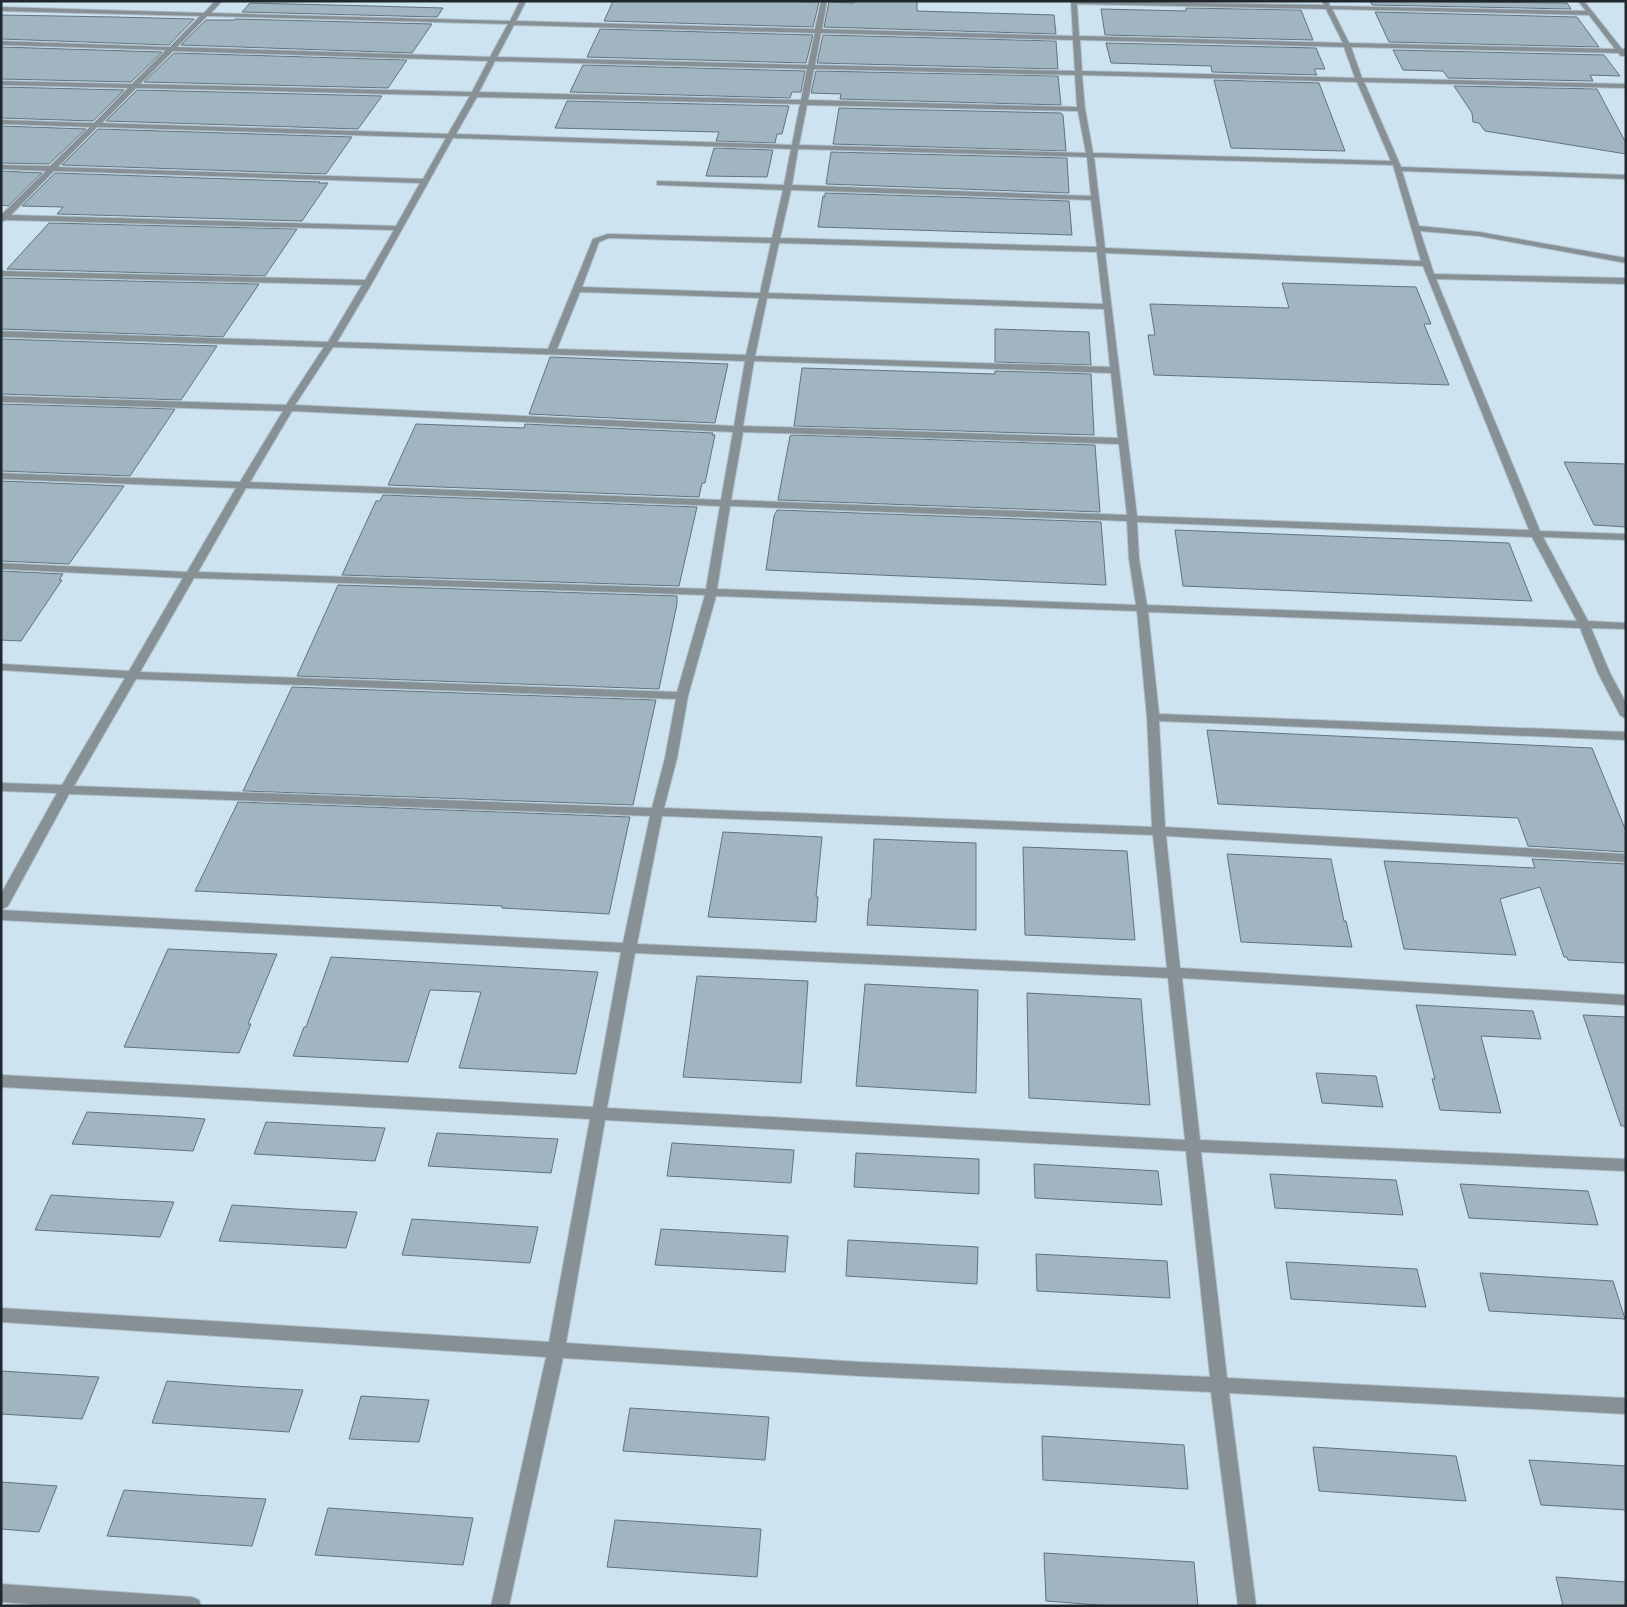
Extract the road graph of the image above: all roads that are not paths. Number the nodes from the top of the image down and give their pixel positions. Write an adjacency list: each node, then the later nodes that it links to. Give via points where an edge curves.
1 (219, 1): 9 (street)
2 (523, 1): 10 (street)
3 (824, 1): 11 (street)
4 (1074, 1): 6 (street); 12 (street)
5 (1581, 1): 8 (street)
6 (1327, 4): 8 (street); 14 (street)
7 (1, 9): 9 (street)
8 (1590, 13): 16 (street)
9 (206, 14): 10 (street); 15 (street)
10 (510, 23): 11 (street); 17 (street)
11 (818, 31): 12 (street); 19 (street)
12 (1076, 38): 14 (street); 20 (street)
13 (1, 43): 15 (street)
14 (1348, 45): 16 (street); 21 (street)
15 (171, 50): 17 (street); 23 (street)
16 (1623, 50): 18 (street)
17 (491, 59): 19 (street); 25 (street)
18 (1626, 59)
19 (811, 66): 20 (street); 26 (street)
20 (1079, 73): 21 (street); 27 (street)
21 (1359, 79): 24 (street); 33 (street)
22 (1, 83): 23 (street)
23 (137, 86): 25 (street); 29 (street)
24 (1626, 86)
25 (474, 95): 26 (street); 30 (street)
26 (803, 104): 27 (street); 31 (street)
27 (1081, 109): 32 (street)
28 (1, 122): 29 (street)
29 (96, 124): 30 (street); 35 (street)
30 (450, 136): 31 (street); 37 (street)
31 (795, 147): 32 (street); 39 (street)
32 (1090, 154): 33 (street); 40 (street)
33 (1396, 166): 36 (street); 43 (street)
34 (1, 167): 35 (street)
35 (51, 169): 37 (street); 41 (street)
36 (1626, 177)
37 (425, 180): 42 (street)
38 (660, 183): 39 (street)
39 (787, 189): 40 (street); 44 (street)
40 (1095, 198): 45 (street)
41 (2, 218): 42 (street)
42 (399, 228): 51 (street)
43 (1416, 228): 46 (street, via 1479,234); 47 (street)
44 (775, 240): 45 (street); 52 (street, via 608,236 596,241); 53 (street)
45 (1099, 250): 47 (street); 54 (street)
46 (1626, 261)
47 (1426, 264): 49 (street)
48 (1, 273): 51 (street)
49 (1432, 276): 50 (street); 68 (street)
50 (1626, 281)
51 (368, 284): 56 (street)
52 (578, 289): 53 (street); 57 (street)
53 (762, 295): 54 (street); 58 (street)
54 (1108, 307): 59 (street)
55 (1, 334): 56 (street)
56 (332, 344): 57 (street); 61 (street)
57 (552, 352): 58 (street)
58 (750, 358): 59 (street); 62 (street)
59 (1115, 370): 63 (street)
60 (1, 399): 61 (street)
61 (289, 408): 62 (street); 65 (street)
62 (737, 429): 63 (street); 66 (street)
63 (1123, 441): 67 (street)
64 (1, 476): 65 (street)
65 (243, 485): 66 (street); 71 (street)
66 (725, 504): 67 (street); 72 (street)
67 (1132, 518): 68 (street); 73 (street, via 1134,559)
68 (1536, 534): 69 (street); 74 (street)
69 (1626, 537)
70 (1, 566): 71 (street)
71 (190, 576): 72 (street); 77 (street)
72 (711, 593): 73 (street); 78 (street)
73 (1142, 608): 74 (street); 80 (street)
74 (1584, 624): 75 (street); 79 (street)
75 (1626, 626)
76 (1, 667): 77 (street)
77 (133, 675): 78 (street); 83 (street)
78 (682, 696): 84 (street)
79 (1626, 715)
80 (1152, 717): 81 (street); 85 (street)
81 (1626, 736)
82 (1, 787): 83 (street)
83 (64, 790): 84 (street); 87 (street)
84 (657, 812): 85 (street); 89 (street)
85 (1159, 831): 86 (street); 90 (street)
86 (1626, 858)
87 (1, 906)
88 (1, 915): 89 (street)
89 (629, 948): 90 (street); 93 (street)
90 (1174, 973): 91 (street); 94 (street)
91 (1626, 1000)
92 (1, 1082): 93 (street)
93 (598, 1113): 94 (street); 97 (street)
94 (1195, 1146): 95 (street); 98 (street)
95 (1626, 1165)
96 (1, 1315): 97 (street)
97 (556, 1350): 98 (street, via 860,1369); 102 (street)
98 (1219, 1385): 99 (street); 103 (street)
99 (1626, 1406)
100 (1, 1593): 101 (street)
101 (192, 1606)
102 (500, 1606)
103 (1247, 1606)

